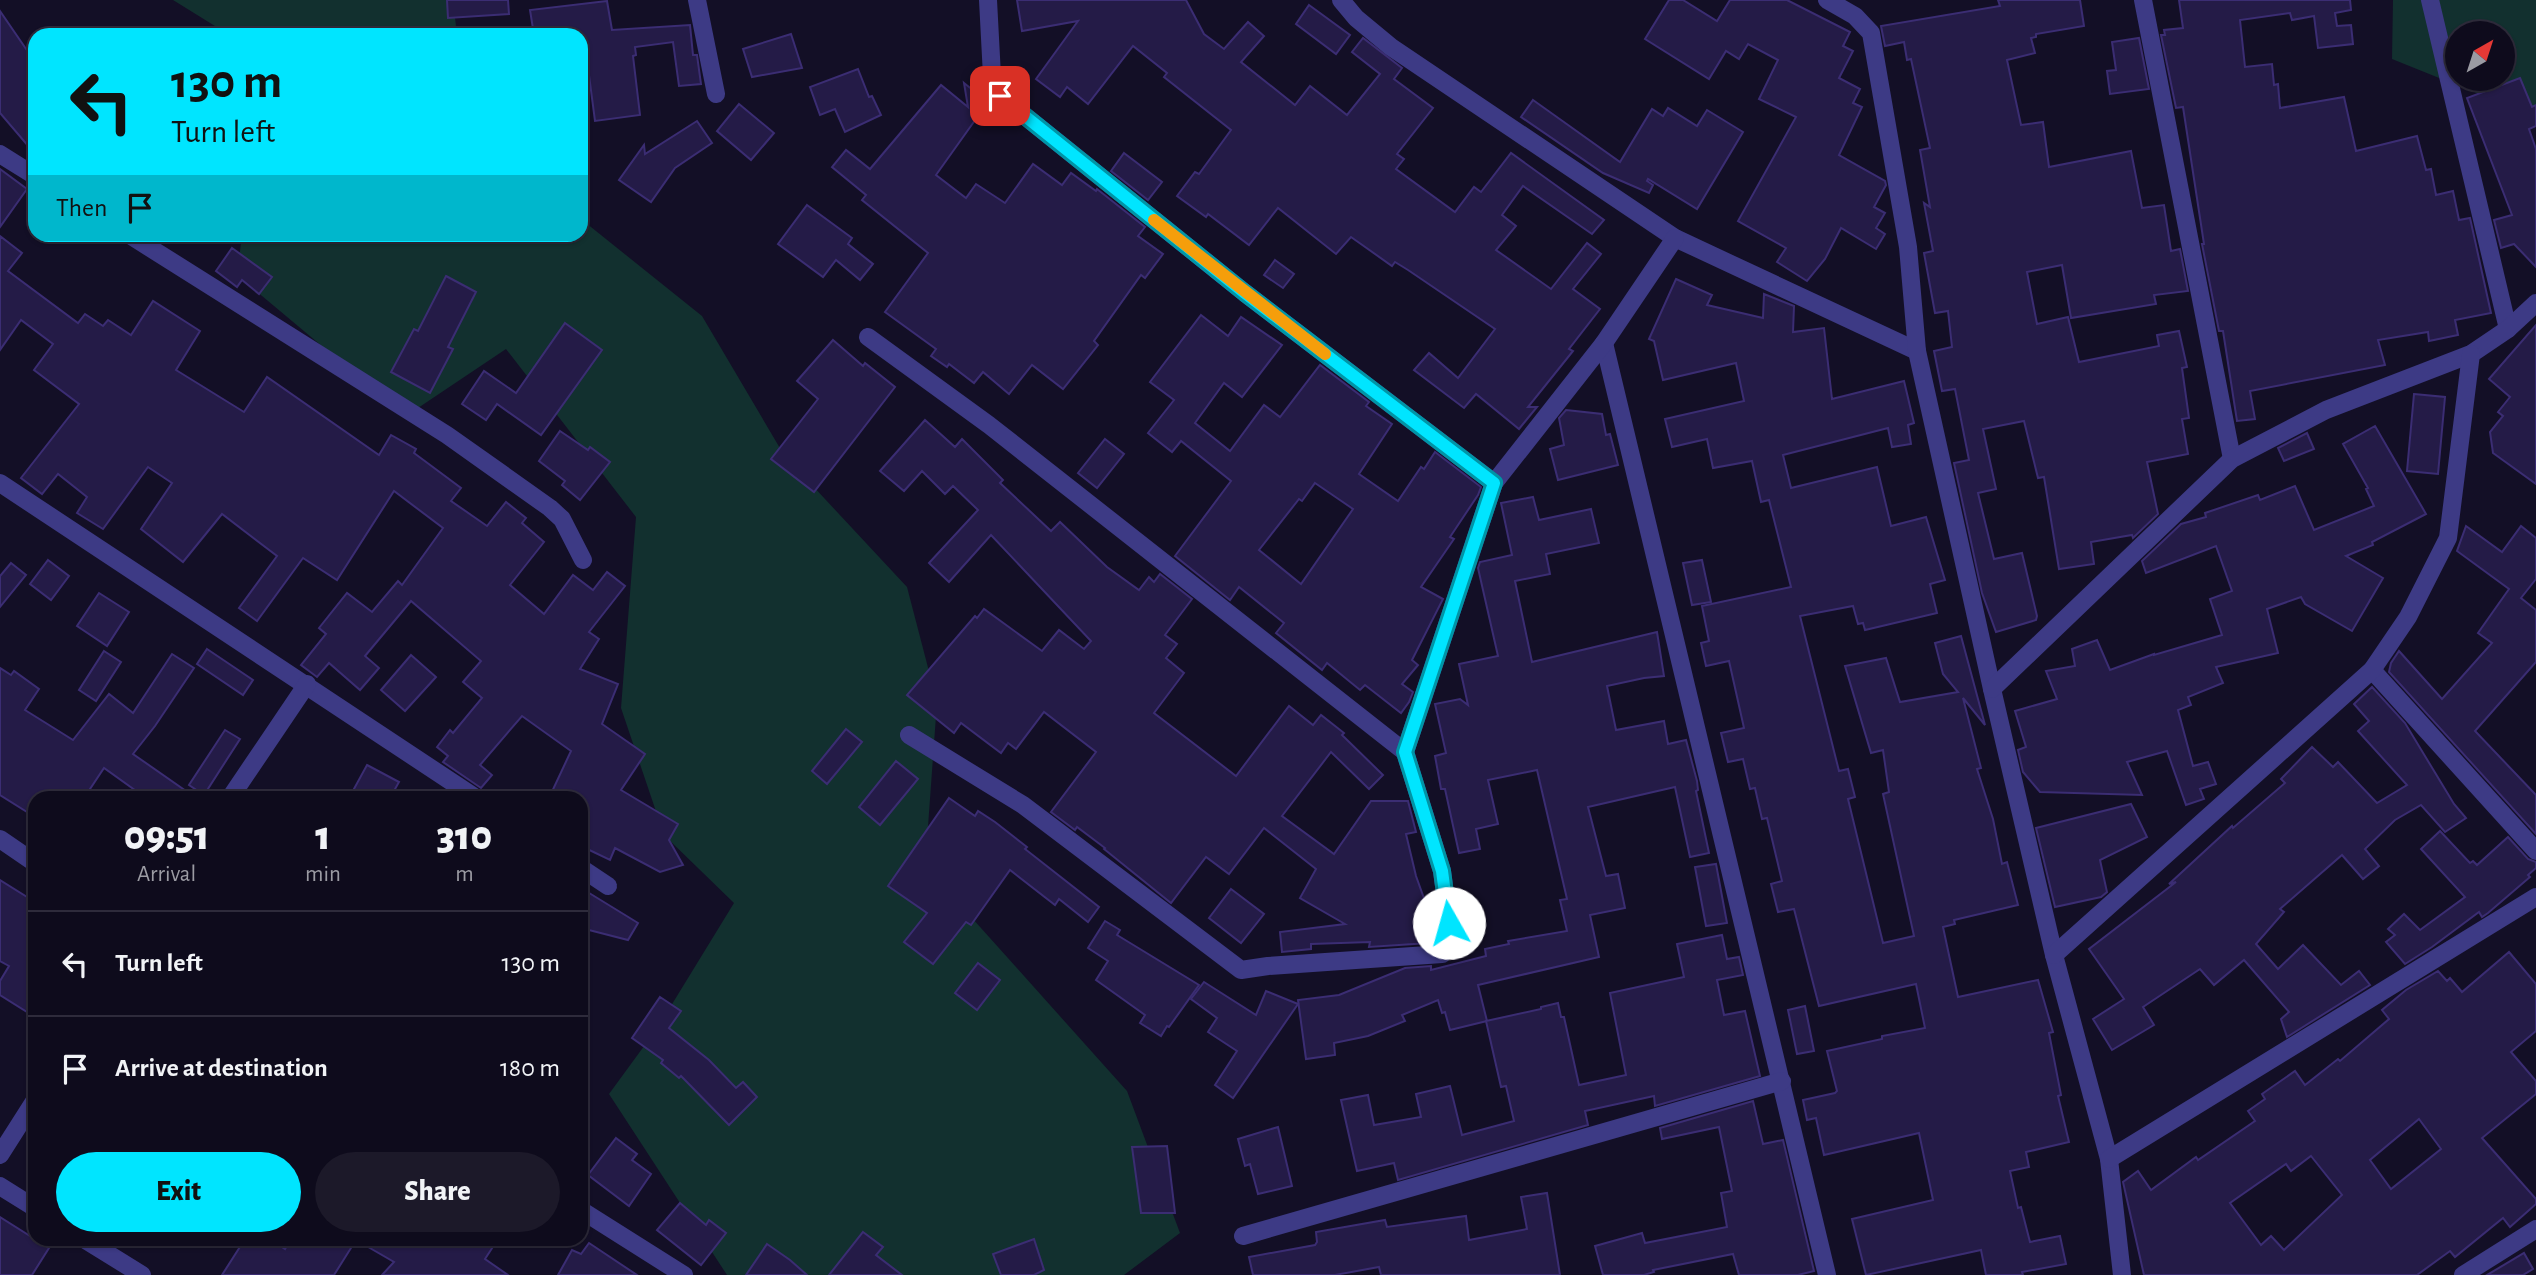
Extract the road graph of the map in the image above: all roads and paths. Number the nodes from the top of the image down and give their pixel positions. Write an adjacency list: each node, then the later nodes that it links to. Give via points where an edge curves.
1 (697, 0): 7 (street)
2 (988, 0): 20 (street, via 992,76 1000,96 1245,293)
3 (1341, 0): 10 (street, via 1391,47)
4 (1828, 0): 16 (street, via 1855,16 1871,33 1908,247)
5 (2143, 0): 18 (street)
6 (2430, 0): 13 (street)
7 (716, 94)
8 (0, 154): 9 (street)
9 (28, 172)
10 (1675, 238): 15 (street); 16 (street)
11 (141, 242): 21 (street, via 447,435 550,508 562,519)
12 (2536, 303): 13 (street)
13 (2508, 329): 17 (street)
14 (868, 337): 26 (street, via 989,425)
15 (1604, 343): 20 (street); 36 (street)
16 (1917, 351): 24 (street)
17 (2471, 354): 18 (street, via 2326,410); 22 (street, via 2448,538 2408,617)
18 (2232, 459): 24 (street)
19 (0, 483): 23 (street)
20 (1494, 483): 26 (street)
21 (583, 560)
22 (2372, 670): 30 (street); 35 (street)
23 (307, 684): 27 (street); 28 (street)
24 (1992, 689): 35 (street)
25 (909, 735): 26 (street, via 1023,805 1241,970 1442,954 1449,923 1442,871)
26 (1405, 752)
27 (235, 791)
28 (466, 791)
29 (0, 839): 31 (street)
30 (2536, 851)
31 (28, 858)
32 (588, 873): 33 (street)
33 (608, 886)
34 (2536, 897): 39 (street)
35 (2053, 955): 39 (street)
36 (1782, 1081): 44 (street); 48 (street)
37 (28, 1111): 38 (street)
38 (0, 1155)
39 (2109, 1158): 49 (street)
40 (0, 1186): 41 (street)
41 (28, 1204)
42 (588, 1214): 47 (street)
43 (2536, 1230): 50 (street)
44 (1243, 1236)
45 (95, 1246): 46 (street)
46 (142, 1275)
47 (684, 1275)
48 (1827, 1275)
49 (2122, 1275)
50 (2463, 1275)

